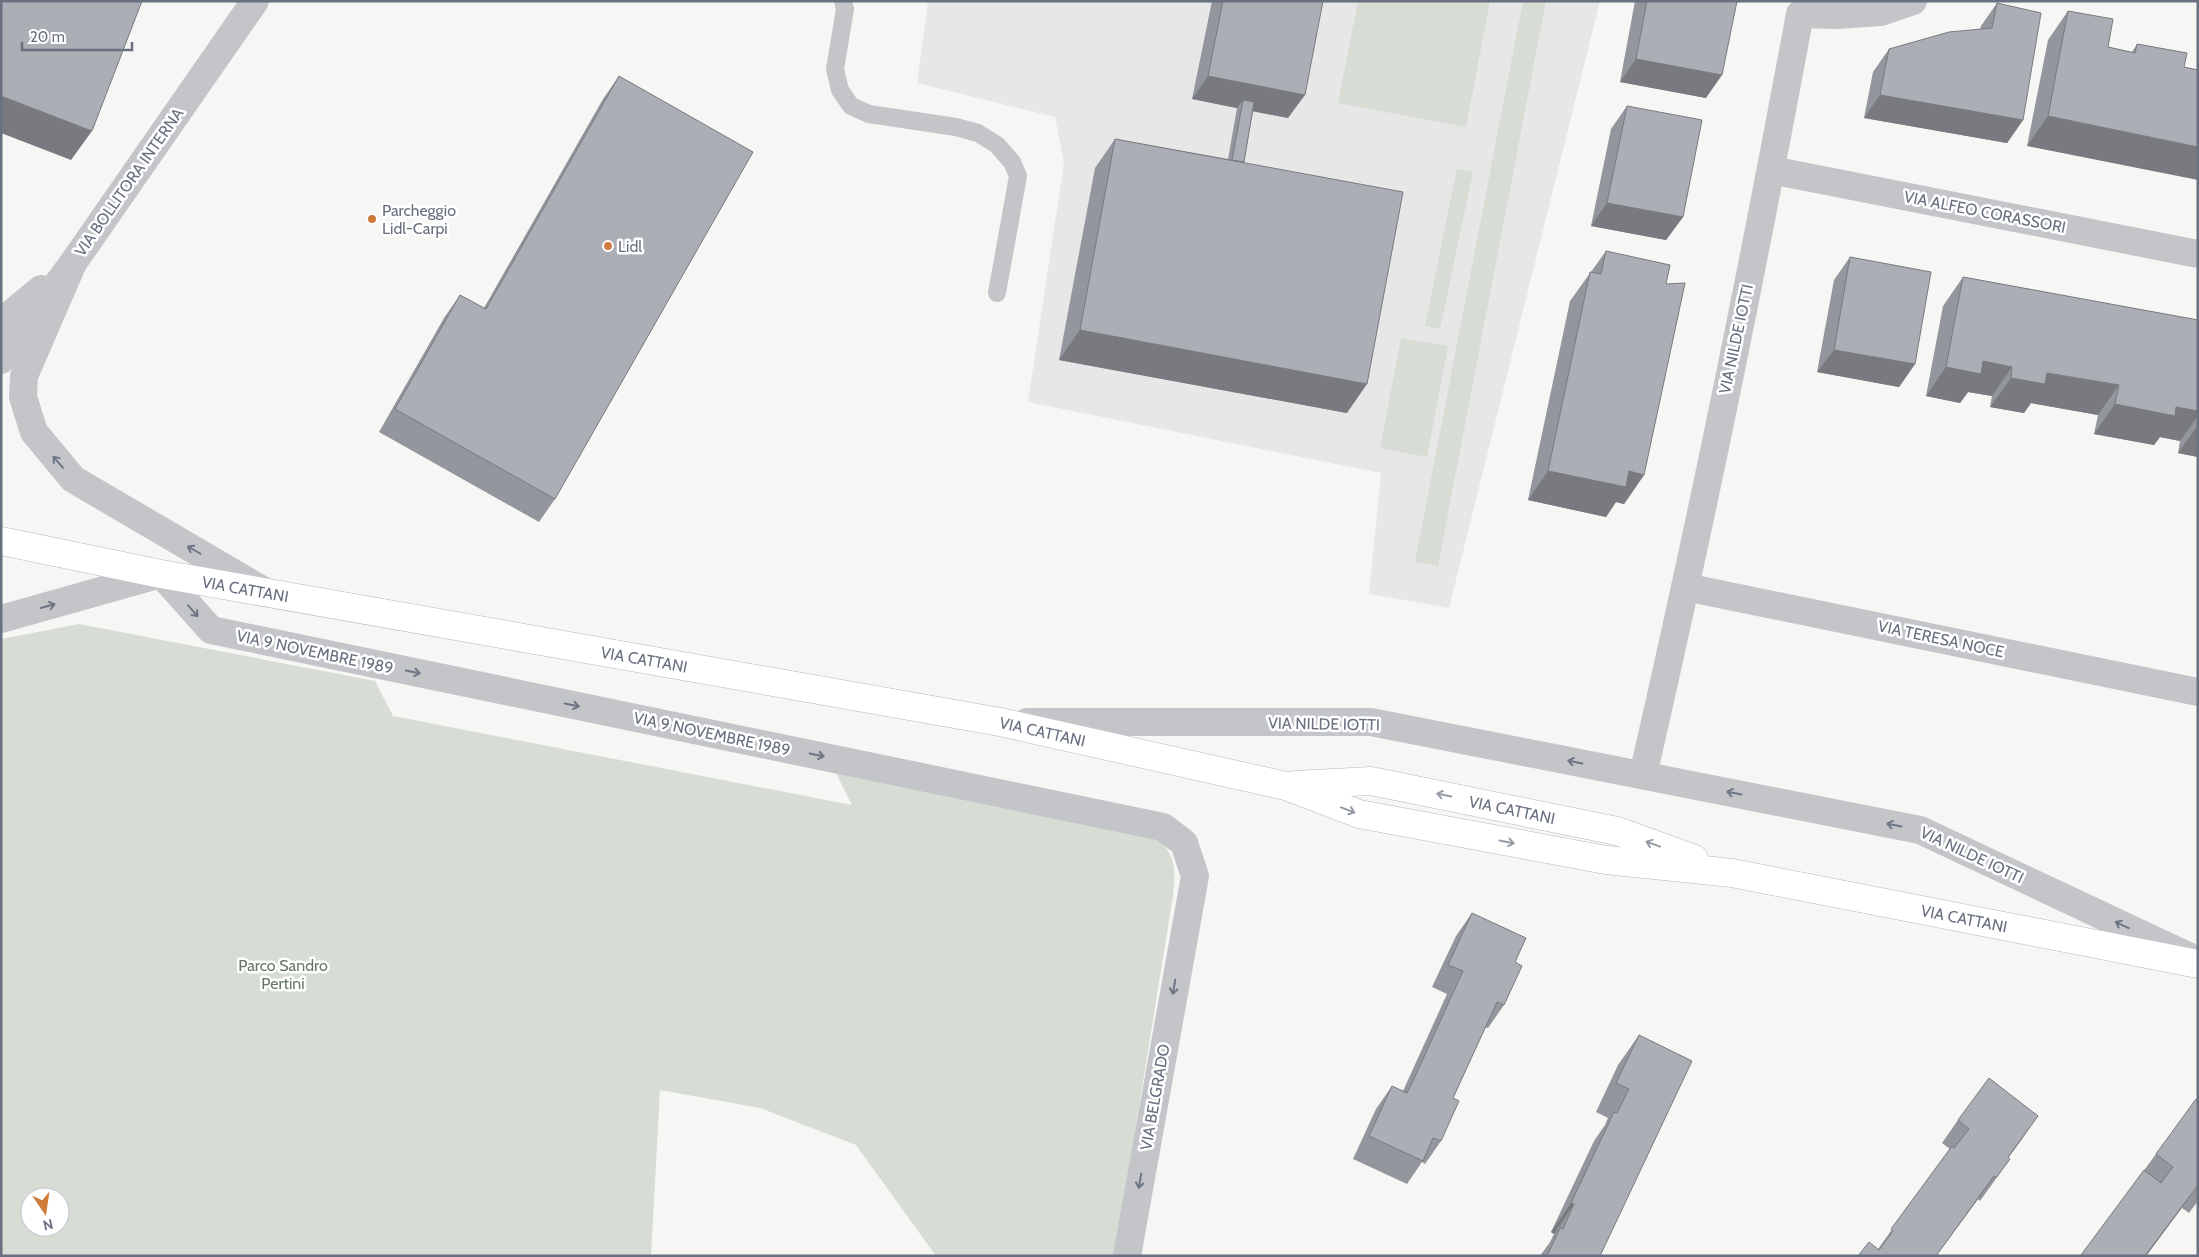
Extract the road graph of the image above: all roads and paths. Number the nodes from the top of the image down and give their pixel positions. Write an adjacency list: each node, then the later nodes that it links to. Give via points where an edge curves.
1 (254, 1): 6 (street, VIA BOLLITORA INTERNA)
2 (843, 1): 7 (lane, via 845,9 835,69 840,90 852,106 869,114 978,133 1012,162 1018,176)
3 (1913, 1): 4 (street, VIA NILDE IOTTI, via 1881,12 1800,14)
4 (1771, 170): 5 (street, VIA ALFEO CORASSORI); 12 (street, VIA NILDE IOTTI)
5 (2198, 254)
6 (73, 263): 8 (street); 9 (street, VIA BOLLITORA INTERNA); 13 (street, one-way to 6, via 73,479 34,432 23,397 24,376)
7 (997, 293)
8 (1, 322)
9 (1, 360)
10 (1, 540): 11 (main road, VIA CATTANI)
11 (161, 574): 13 (main road, VIA CATTANI); 14 (street, one-way to 11); 18 (street, VIA 9 NOVEMBRE 1989, one-way to 18, via 210,630 1163,827 1184,842 1194,876)
12 (1685, 587): 15 (street, VIA TERESA NOCE); 17 (street, VIA NILDE IOTTI)
13 (266, 592): 16 (main road, VIA CATTANI)
14 (1, 619)
15 (2198, 692)
16 (1000, 722): 17 (street, VIA NILDE IOTTI, one-way to 16, via 1371,722); 19 (main road, VIA CATTANI, via 1286,786 1359,814 1606,860 1732,873)
17 (1643, 775): 19 (street, VIA NILDE IOTTI, one-way to 17, via 1920,830)
18 (1182, 939): 20 (street, VIA BELGRADO, one-way to 20)
19 (2198, 963)
20 (1127, 1256)

